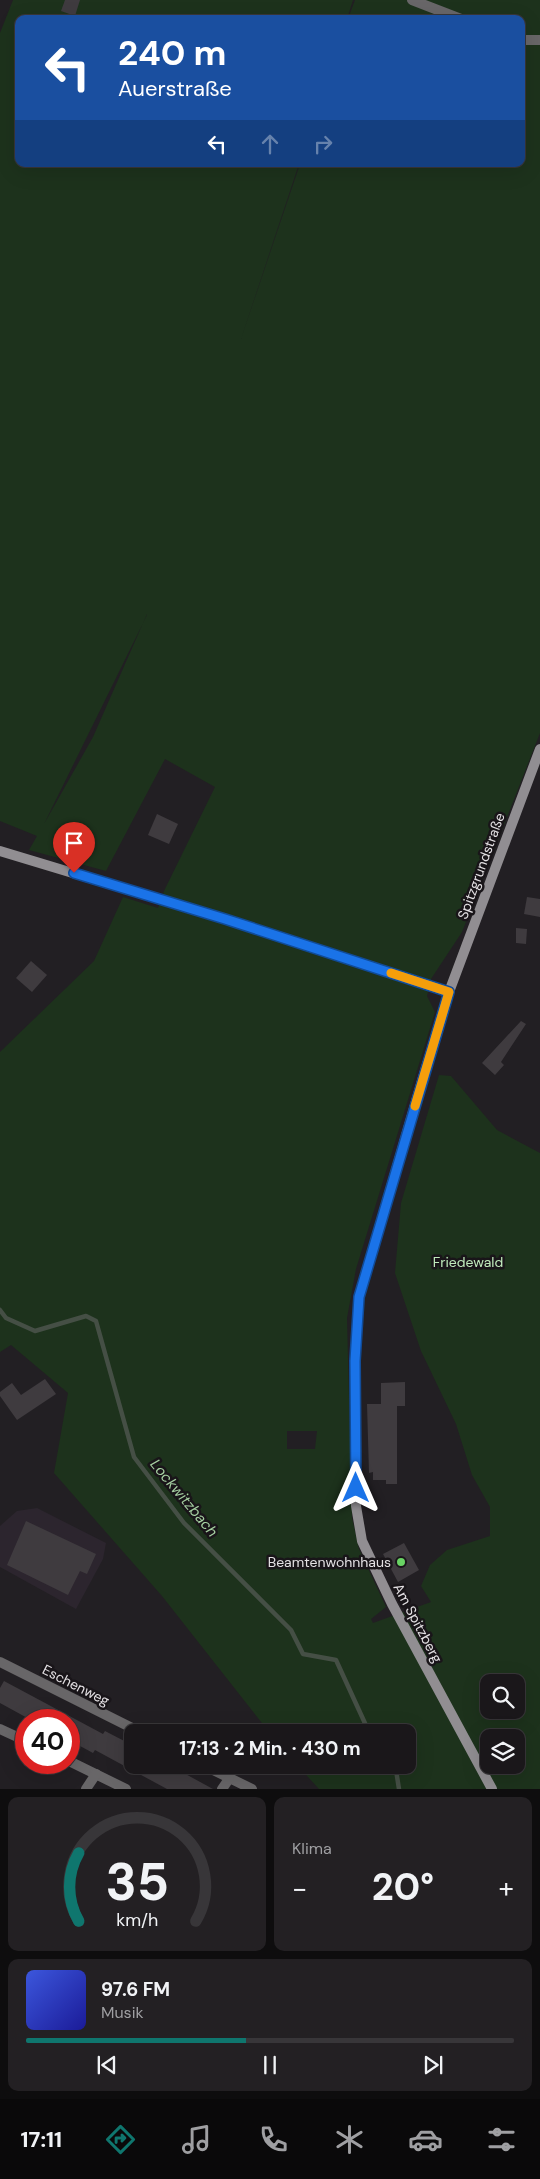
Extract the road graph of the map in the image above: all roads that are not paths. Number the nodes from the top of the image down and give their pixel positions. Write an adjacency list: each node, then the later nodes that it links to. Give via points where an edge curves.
1 (412, 0): 2 (street)
2 (451, 15)
3 (525, 40): 4 (street)
4 (540, 40)
5 (540, 749): 7 (street, Spitzgrundstraße)
6 (0, 851): 7 (street, via 225,919)
7 (449, 992): 20 (street, Am Spitzberg, via 359,1297 355,1361 356,1506 362,1541 392,1604)
8 (0, 1662): 9 (street, Eschenweg)
9 (124, 1724)
10 (0, 1729): 11 (street)
11 (15, 1736)
12 (80, 1766): 13 (street)
13 (96, 1774): 16 (street); 17 (street)
14 (221, 1774): 15 (street)
15 (229, 1778): 18 (street); 19 (street)
16 (86, 1789)
17 (126, 1789)
18 (222, 1789)
19 (252, 1789)
20 (492, 1789)

